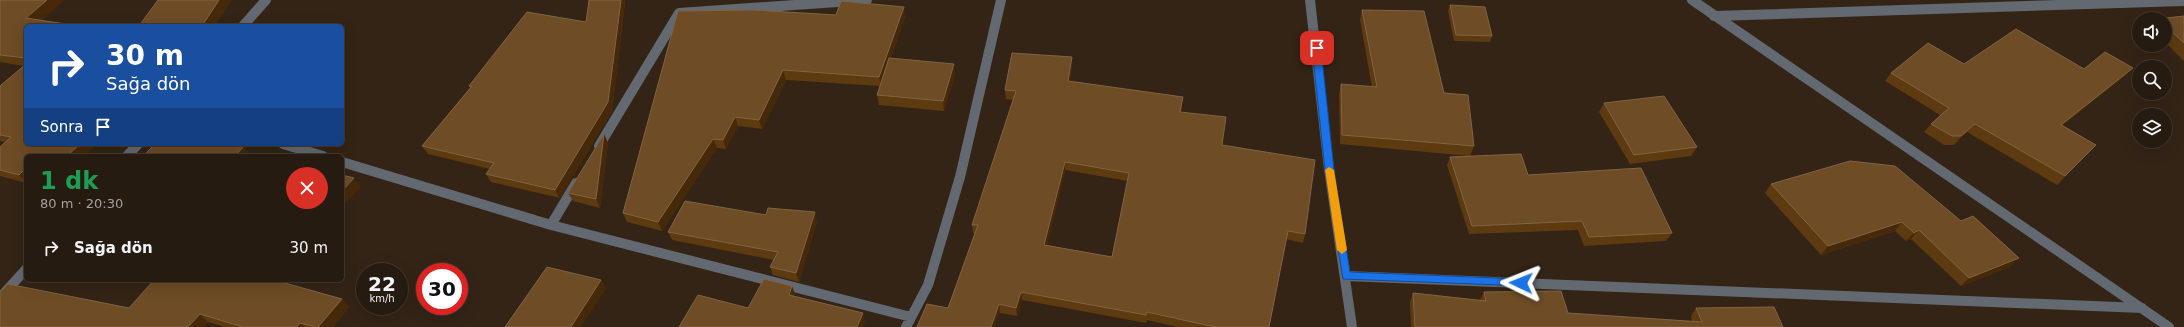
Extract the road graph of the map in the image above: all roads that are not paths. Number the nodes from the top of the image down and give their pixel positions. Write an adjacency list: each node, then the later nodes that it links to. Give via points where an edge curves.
1 (266, 0): 8 (street)
2 (867, 0): 13 (street, via 679,13)
3 (1001, 0): 21 (street, via 960,177 928,285)
4 (1310, 0): 18 (street, via 1329,170)
5 (1692, 0): 7 (street)
6 (2184, 2): 7 (street)
7 (1714, 16): 20 (street)
8 (245, 24)
9 (136, 146): 11 (street)
10 (290, 146): 12 (street)
11 (129, 154)
12 (316, 154)
13 (592, 156)
14 (344, 163): 16 (street)
15 (580, 177): 16 (street)
16 (551, 224): 21 (street)
17 (24, 271): 19 (street)
18 (1346, 276): 20 (street); 22 (street)
19 (0, 298)
20 (2142, 308): 23 (street)
21 (908, 322)
22 (1352, 327)
23 (2169, 327)

